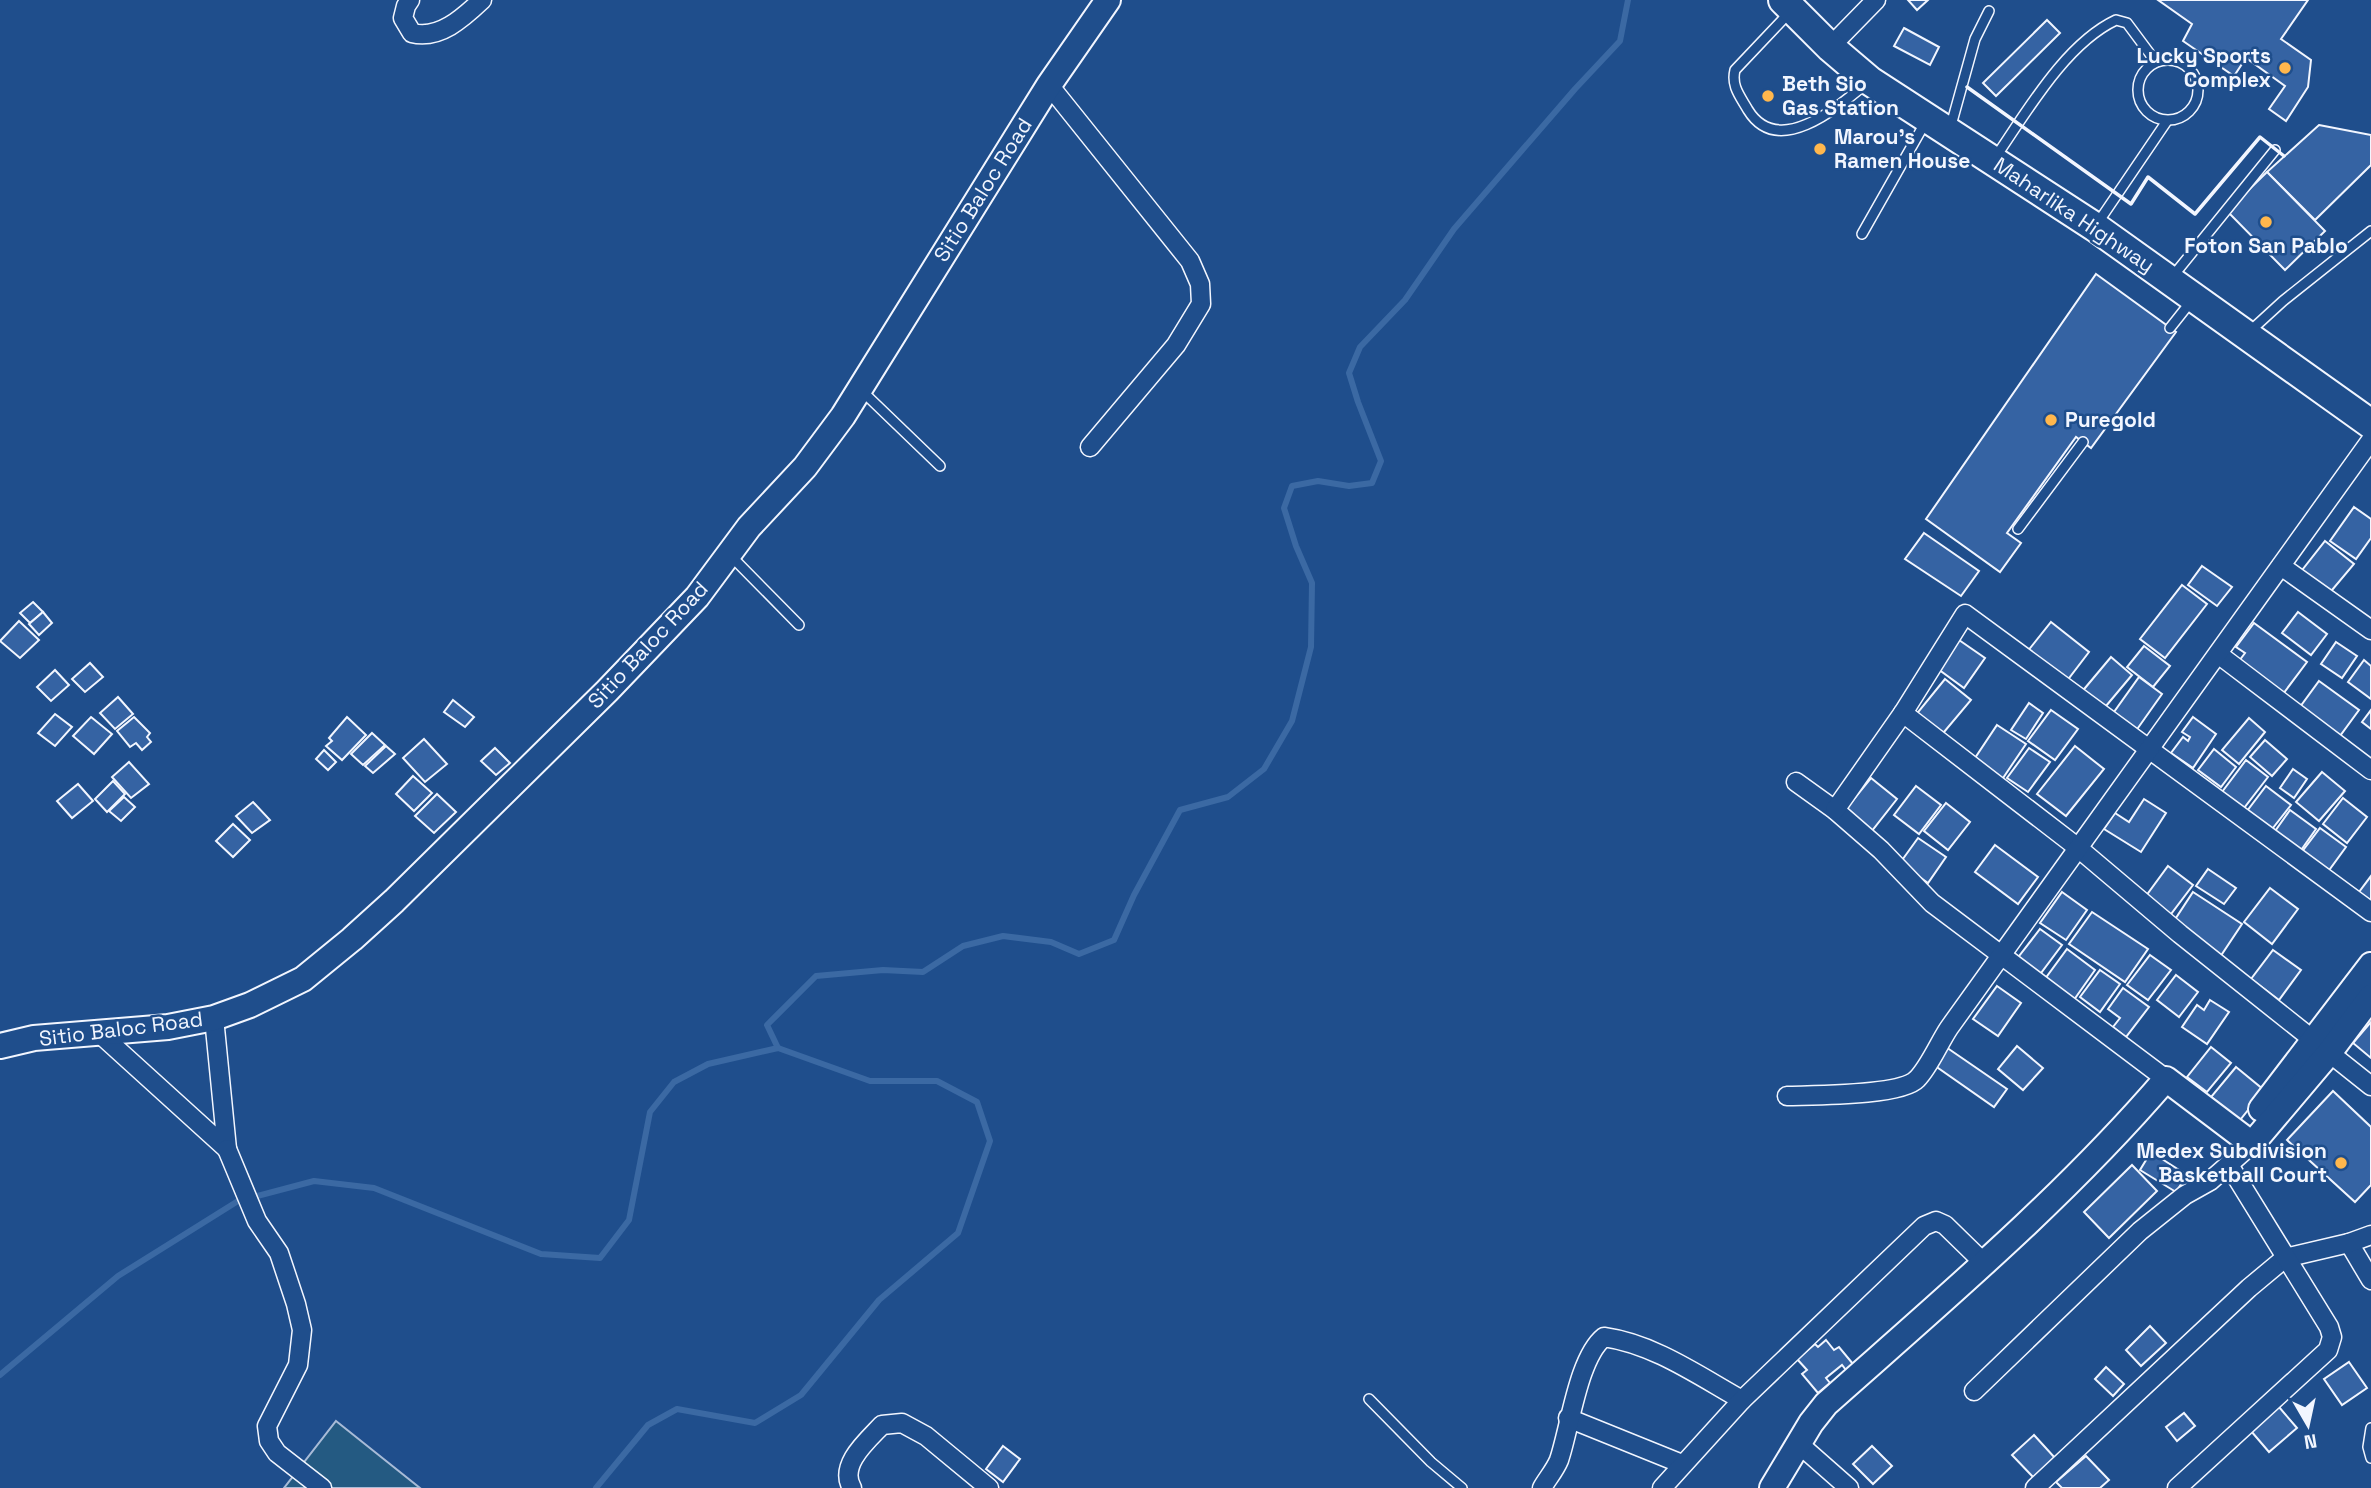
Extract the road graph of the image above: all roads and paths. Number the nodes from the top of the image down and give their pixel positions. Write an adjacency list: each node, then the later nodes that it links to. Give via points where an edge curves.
1 (482, 0): 4 (street, via 449,27 425,36 412,33 403,18)
2 (1108, 0): 10 (street, Sitio Baloc Road)
3 (1876, 0): 7 (street)
4 (406, 2)
5 (1787, 5): 7 (main road, Maharlika Highway); 9 (lane, via 1735,70 1734,86 1756,122 1783,132 1828,114)
6 (1989, 11): 12 (lane)
7 (1830, 47): 9 (main road, Maharlika Highway)
8 (2156, 62): 11 (lane, via 2140,80 2140,104 2151,116); 11 (lane, via 2186,65 2196,77 2199,93 2194,107 2182,118); 14 (lane, via 2127,23 2116,20 2099,28 2054,73)
9 (1870, 81): 12 (main road, Maharlika Highway)
10 (1049, 85): 22 (street, Sitio Baloc Road); 26 (street, via 1190,261 1200,284 1201,304 1176,345)
11 (2166, 121): 15 (lane)
12 (1938, 124): 14 (main road, Maharlika Highway); 17 (lane)
13 (2275, 150): 18 (lane)
14 (1994, 160): 15 (main road, Maharlika Highway)
15 (2095, 227): 18 (main road, Maharlika Highway)
16 (2371, 231): 21 (lane)
17 (1863, 234)
18 (2170, 280): 19 (main road, Maharlika Highway)
19 (2194, 298): 20 (lane); 21 (main road, Maharlika Highway)
20 (2170, 328)
21 (2246, 335): 23 (main road, Maharlika Highway)
22 (860, 388): 27 (lane); 29 (street, Sitio Baloc Road, via 805,467)
23 (2371, 424)
24 (2371, 440): 30 (street)
25 (2084, 442): 28 (lane)
26 (1090, 447)
27 (940, 466)
28 (2018, 529)
29 (729, 554): 31 (lane); 44 (street, Sitio Baloc Road, via 697,597 616,682 352,939 303,979)
30 (2281, 566): 32 (street); 33 (street)
31 (799, 625)
32 (2371, 630)
33 (2218, 654): 35 (street); 36 (street)
34 (1903, 713): 35 (street, via 1965,614); 38 (street); 39 (street)
35 (2148, 748): 39 (street); 40 (street)
36 (2371, 770)
37 (1796, 782): 38 (street)
38 (1835, 810): 41 (street, via 1933,903)
39 (2077, 847): 41 (street); 47 (street)
40 (2371, 912)
41 (2003, 956): 48 (street); 50 (street, via 1916,1081 1884,1091)
42 (2371, 965): 47 (street)
43 (2371, 997): 47 (street)
44 (214, 1018): 45 (street, Sitio Baloc Road); 51 (street)
45 (98, 1032): 46 (street, Sitio Baloc Road); 51 (street)
46 (0, 1046)
47 (2321, 1047): 49 (street); 52 (street)
48 (2166, 1079): 52 (street); 56 (street, via 2127,1124)
49 (2371, 1086)
50 (1787, 1096)
51 (227, 1149): 66 (street, via 257,1221 279,1253 302,1330 298,1365 267,1426 269,1441)
52 (2240, 1150): 55 (street); 58 (street, via 2210,1181 2140,1231)
53 (2371, 1235): 54 (street)
54 (2349, 1243): 55 (street); 57 (street)
55 (2285, 1258): 74 (street); 75 (street, via 2329,1327 2328,1350)
56 (1985, 1264): 60 (street, via 1945,1225 1936,1221 1924,1226); 63 (street, via 1826,1404)
57 (2371, 1280)
58 (1974, 1391)
59 (1369, 1399): 69 (lane)
60 (1742, 1400): 61 (street, via 1665,1357 1604,1337 1593,1345); 65 (street)
61 (1568, 1418): 65 (street); 70 (street, via 1558,1463)
62 (2371, 1429): 64 (lane)
63 (1799, 1444): 72 (street); 73 (street)
64 (2371, 1458)
65 (1682, 1464): 71 (street)
66 (311, 1485)
67 (852, 1488): 68 (street, via 848,1482 850,1463 883,1425 902,1423 926,1436)
68 (989, 1488)
69 (1462, 1488)
70 (1542, 1488)
71 (1662, 1488)
72 (1772, 1488)
73 (1849, 1488)
74 (2035, 1488)
75 (2177, 1488)

